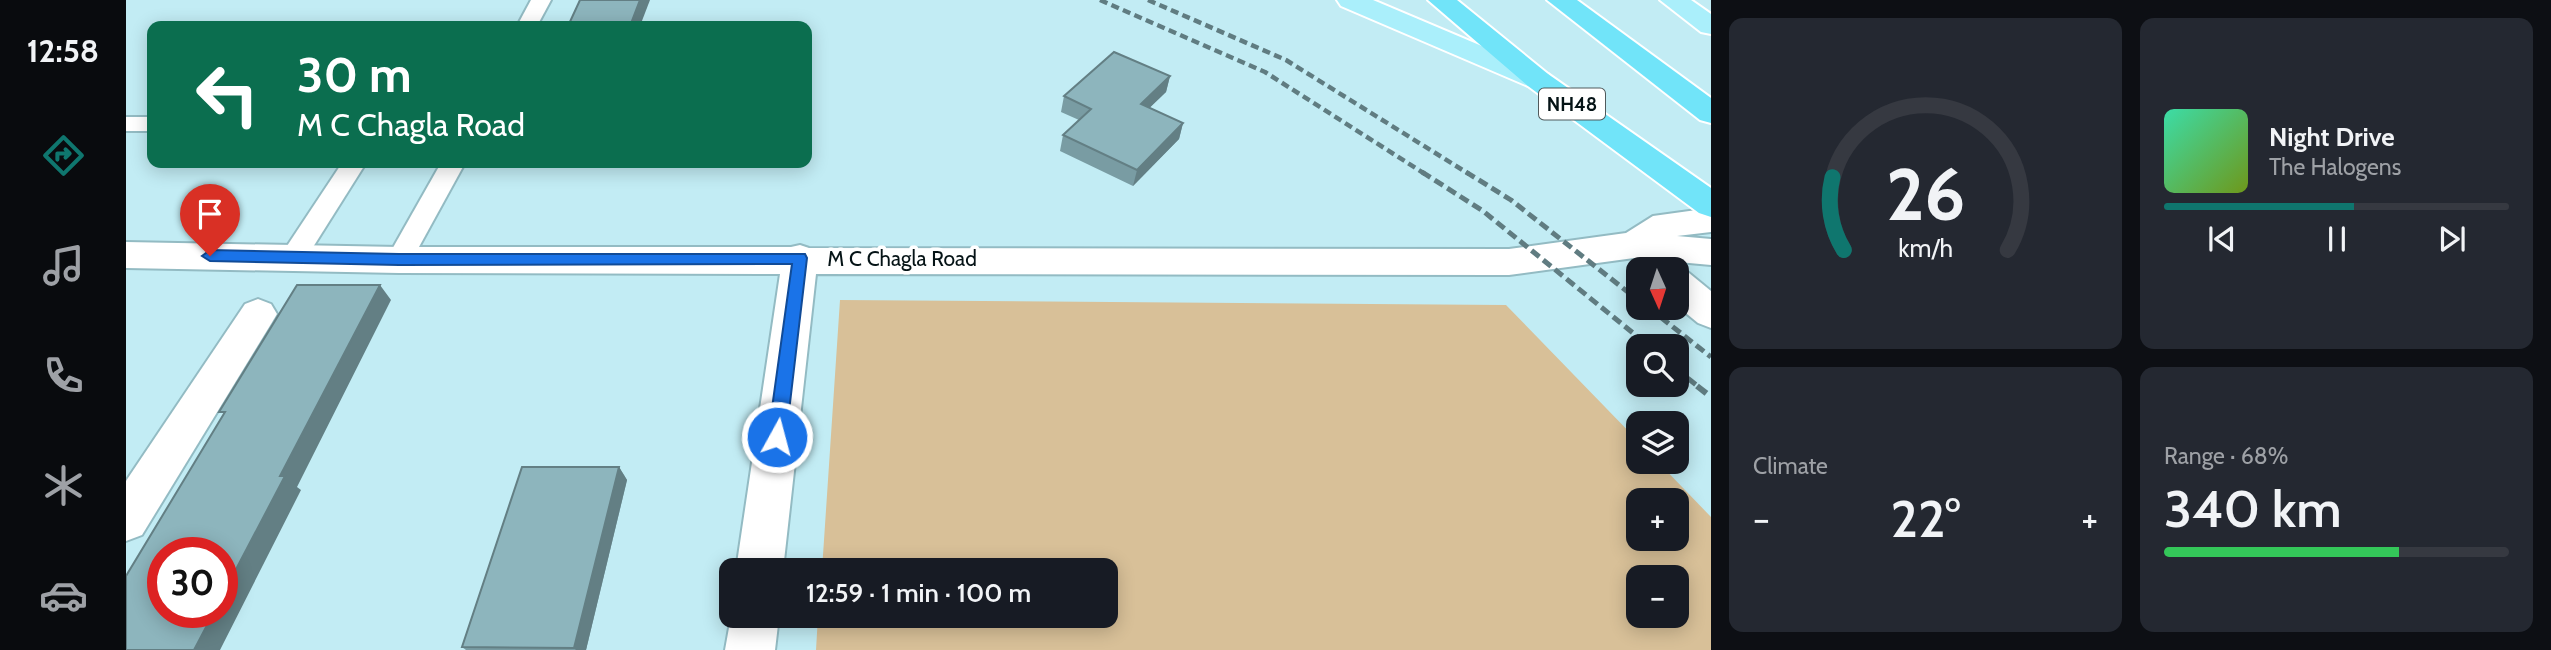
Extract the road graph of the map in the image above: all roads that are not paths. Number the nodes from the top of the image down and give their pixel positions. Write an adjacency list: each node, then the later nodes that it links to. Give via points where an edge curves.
1 (541, 0): 6 (lane)
2 (1350, 0): 8 (main road)
3 (1441, 0): 8 (highway, NH48)
4 (1560, 0): 9 (highway)
5 (1673, 0): 7 (main road)
6 (530, 21)
7 (1711, 26)
8 (1538, 80): 14 (highway, NH48)
9 (1711, 113)
10 (126, 124): 11 (lane)
11 (147, 124)
12 (351, 168): 18 (lane)
13 (450, 168): 21 (lane)
14 (1710, 209): 15 (street, via 1665,225)
15 (1634, 245): 16 (street); 19 (street); 20 (street, M C Chagla Road, via 1509,262)
16 (1711, 252)
17 (126, 256): 18 (street, M C Chagla Road)
18 (294, 256): 21 (street, M C Chagla Road)
19 (1647, 257)
20 (800, 258): 21 (street, M C Chagla Road); 26 (street)
21 (399, 260)
22 (1689, 294): 23 (street)
23 (1711, 313)
24 (258, 314): 25 (street)
25 (126, 520)
26 (762, 558)
27 (753, 628): 28 (street)
28 (750, 650)

